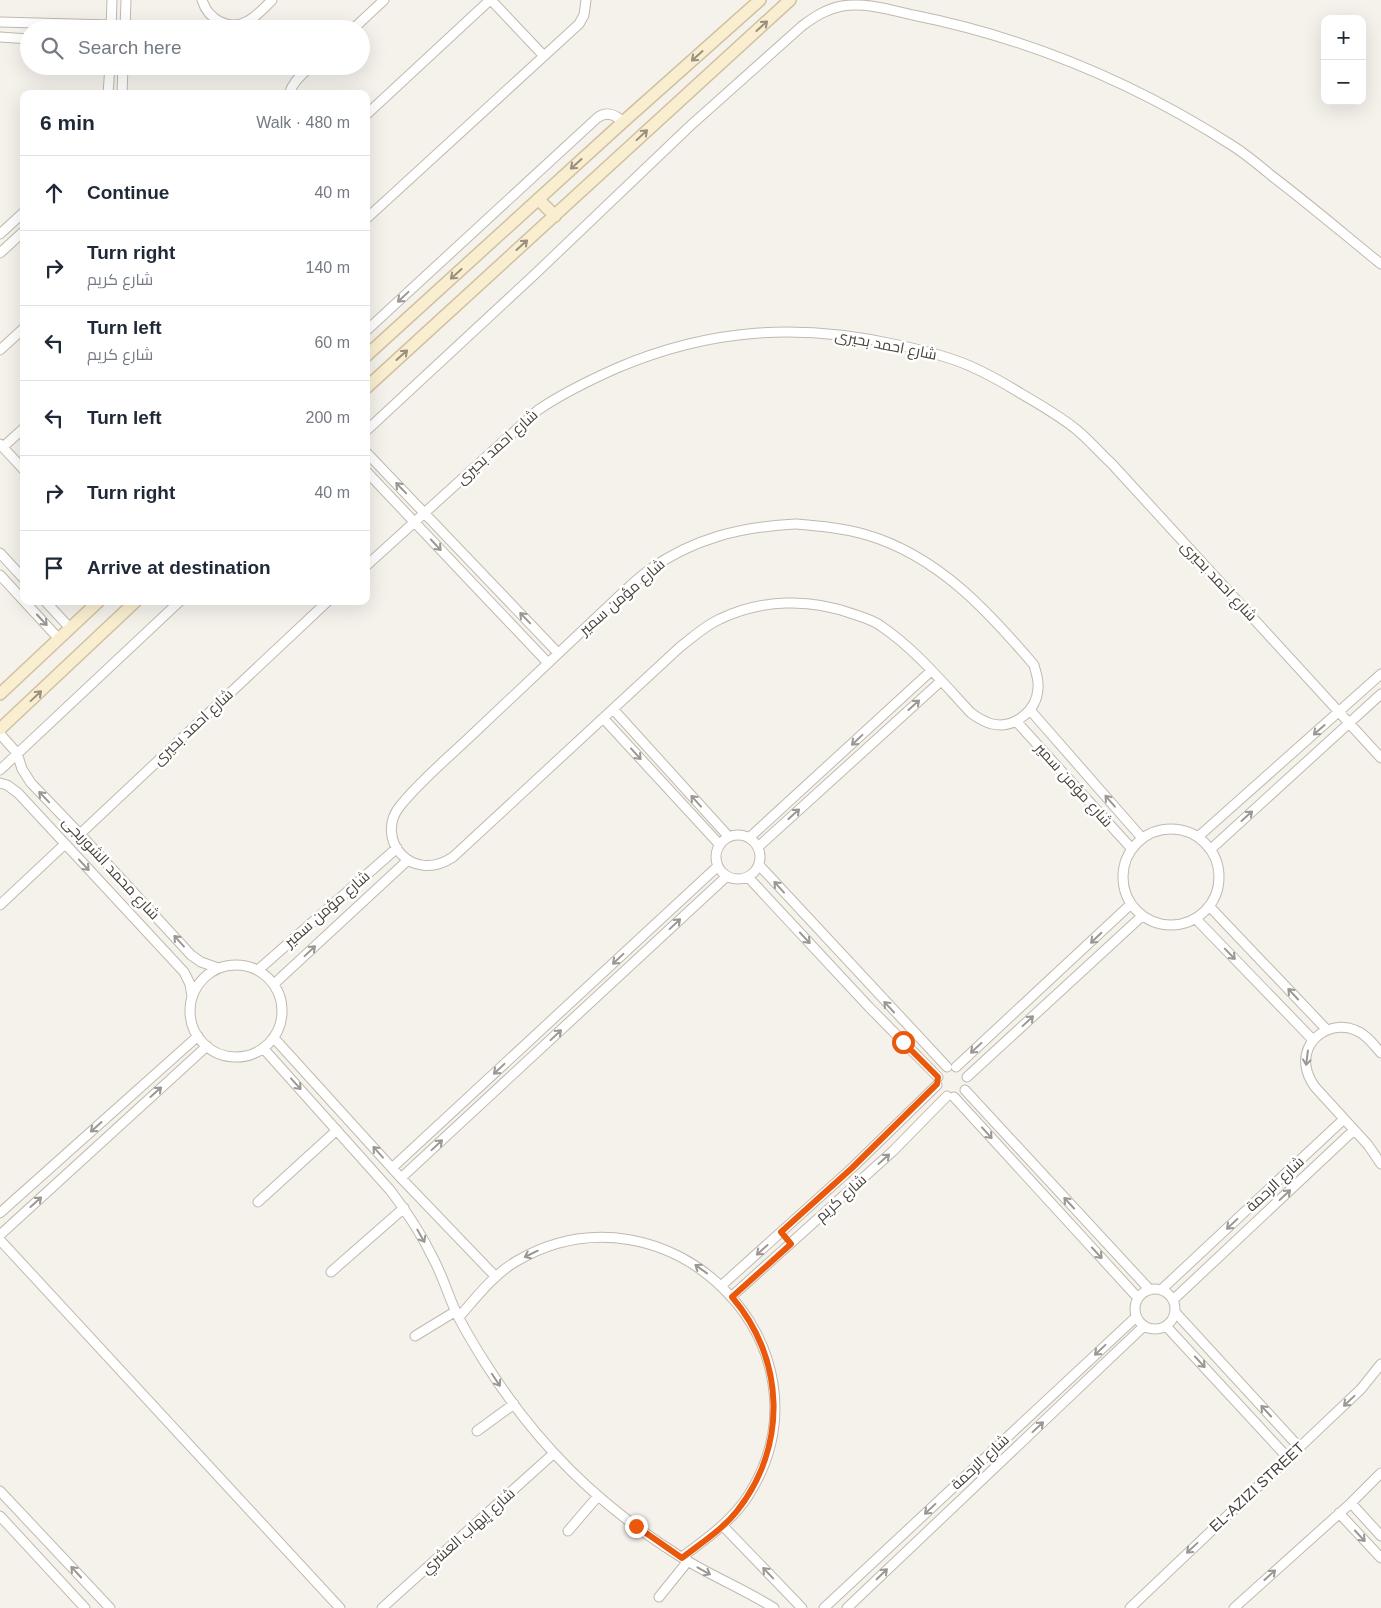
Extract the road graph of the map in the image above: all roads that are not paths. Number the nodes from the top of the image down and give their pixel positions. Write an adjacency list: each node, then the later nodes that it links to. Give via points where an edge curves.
1 (112, 0): 10 (street)
2 (126, 0): 11 (street)
3 (202, 0): 12 (street, via 206,10)
4 (272, 0): 13 (street)
5 (384, 0): 14 (street)
6 (490, 0): 21 (street); 28 (street)
7 (586, 0): 21 (street, via 579,24)
8 (760, 0): 19 (street)
9 (790, 0): 20 (street, one-way to 9)
10 (111, 20)
11 (125, 20)
12 (217, 20)
13 (249, 20)
14 (362, 20)
15 (0, 22): 16 (street)
16 (20, 23)
17 (0, 37): 18 (street)
18 (20, 38)
19 (716, 39): 20 (street); 29 (street, one-way to 29)
20 (730, 54): 33 (street, one-way to 20)
21 (544, 56): 31 (street)
22 (109, 75): 25 (street)
23 (123, 75): 26 (street)
24 (301, 75): 27 (street)
25 (108, 90)
26 (122, 90)
27 (290, 90)
28 (370, 111)
29 (623, 122): 30 (street, one-way to 30); 38 (street, one-way to 38, via 611,114 597,118)
30 (538, 199): 33 (street); 41 (street, one-way to 41)
31 (370, 215)
32 (20, 216): 34 (street)
33 (555, 216): 42 (street, one-way to 33)
34 (0, 234)
35 (20, 235): 36 (street)
36 (0, 253)
37 (1381, 264): 43 (street, via 1236,147 1132,88 1074,62 953,23 875,7 844,6 814,16 794,33 690,126)
38 (370, 326)
39 (20, 332): 40 (street)
40 (0, 350)
41 (370, 352)
42 (370, 384)
43 (370, 427)
44 (20, 431): 45 (street)
45 (1, 445): 47 (street)
46 (370, 456): 49 (street, one-way to 46)
47 (20, 466)
48 (370, 475): 50 (street)
49 (424, 513): 50 (street, شارع احمد بحيرى); 64 (street, one-way to 49); 73 (street, شارع احمد بحيرى, via 538,410 592,379 643,357 690,342 740,333 798,331 844,334 887,342 969,365 1034,401 1077,430)
50 (414, 522): 52 (street, شارع احمد بحيرى); 65 (street, one-way to 65)
51 (0, 554): 54 (street)
52 (370, 562)
53 (0, 575): 55 (street)
54 (20, 575)
55 (20, 597)
56 (28, 605): 63 (street, one-way to 63)
57 (49, 605): 62 (street)
58 (95, 605): 62 (street)
59 (132, 605): 77 (street, one-way to 59)
60 (176, 605): 79 (street)
61 (324, 605): 83 (street, شارع احمد بحيرى)
62 (70, 628): 63 (street)
63 (59, 639): 69 (street)
64 (558, 653): 65 (street, شارع مؤمن سمير); 72 (street, شارع مؤمن سمير, via 648,571 674,553 733,531 765,526 795,524 836,528 887,541 915,555 958,585 1034,665 1038,688)
65 (548, 663): 91 (street, شارع مؤمن سمير, via 399,807 392,826)
66 (931, 671): 68 (street); 71 (street, via 880,625 831,606 782,603 760,606 719,619 680,647); 86 (street, one-way to 86)
67 (1381, 674): 73 (street)
68 (941, 681): 75 (street, via 981,720 992,724); 90 (street, one-way to 68)
69 (0, 694)
70 (1381, 694): 76 (street)
71 (613, 709): 74 (street); 85 (street, one-way to 71)
72 (1030, 710): 75 (street); 87 (street, شارع مؤمن سمير, one-way to 72)
73 (1339, 712): 76 (street, شارع احمد بحيرى); 84 (street, one-way to 84)
74 (604, 718): 89 (street, one-way to 89); 94 (street, via 453,857 431,867 419,866)
75 (1016, 721): 92 (street, شارع مؤمن سمير)
76 (1349, 723): 80 (street, شارع احمد بحيرى); 93 (street, one-way to 76)
77 (0, 729)
78 (0, 734): 79 (street)
79 (17, 753): 81 (street); 83 (street, شارع محمد الشوربجى, one-way to 79, via 26,777)
80 (1381, 758)
81 (0, 770)
82 (0, 783): 88 (street, شارع محمد الشوربجى, via 18,793)
83 (80, 834): 104 (street, شارع محمد الشوربجى, one-way to 83, via 191,955)
84 (1198, 836): 87 (street, via 1170,828); 93 (street)
85 (729, 837): 86 (street); 89 (street)
86 (749, 838): 90 (street)
87 (1142, 838): 92 (street)
88 (65, 844): 100 (street); 107 (street, شارع محمد الشوربجى, one-way to 107, via 184,972)
89 (720, 845): 96 (street, via 716,859)
90 (758, 847): 95 (street)
91 (397, 848): 94 (street); 105 (street, شارع مؤمن سمير)
92 (1132, 849): 99 (street, via 1125,862 1123,876)
93 (1211, 849): 101 (street, via 1217,860 1220,884)
94 (408, 860): 106 (street, شارع مؤمن سمير, one-way to 94)
95 (759, 865): 98 (street); 115 (street, one-way to 95)
96 (718, 866): 97 (street); 124 (street, one-way to 124)
97 (727, 876): 98 (street); 125 (street, one-way to 97)
98 (748, 877): 117 (street, one-way to 117)
99 (1131, 904): 102 (street); 115 (street, one-way to 115)
100 (0, 905)
101 (1210, 907): 103 (street); 108 (street, one-way to 101)
102 (1142, 916): 103 (street, via 1169,926 1183,925); 116 (street, one-way to 102)
103 (1196, 919): 111 (street, one-way to 111)
104 (218, 968): 105 (street, via 238,964); 107 (street, via 202,980)
105 (258, 970): 106 (street)
106 (274, 984): 110 (street, via 282,1011)
107 (192, 997): 109 (street, via 191,1017)
108 (1327, 1030): 111 (street); 114 (street, via 1347,1027 1357,1030)
109 (198, 1036): 112 (street); 128 (street, one-way to 128)
110 (274, 1038): 113 (street); 124 (street, one-way to 110)
111 (1313, 1040): 120 (street, one-way to 120, via 1305,1064 1308,1076)
112 (207, 1046): 113 (street, via 223,1054 240,1056); 130 (street, one-way to 112)
113 (263, 1048): 121 (street, one-way to 121)
114 (1381, 1052)
115 (951, 1067): 116 (street, via 963,1071); 117 (street, via 941,1071)
116 (967, 1077): 118 (street)
117 (937, 1081): 119 (street, via 940,1092); 129 (street, شارع كريم, via 852,1168)
118 (965, 1090): 119 (street, via 958,1096); 136 (street, one-way to 118)
119 (950, 1096): 132 (street, شارع كريم, one-way to 119); 139 (street, one-way to 139)
120 (1344, 1119): 122 (street); 137 (street, شارع الرحمة, one-way to 137)
121 (337, 1130): 126 (street); 127 (street)
122 (1354, 1130): 123 (street); 140 (street, شارع الرحمة, one-way to 122)
123 (1381, 1164)
124 (392, 1168): 125 (street)
125 (401, 1178): 134 (street)
126 (258, 1202)
127 (404, 1208): 133 (street); 142 (street, one-way to 142, via 435,1261)
128 (0, 1213)
129 (781, 1232): 132 (street); 135 (street, شارع كريم, one-way to 135)
130 (0, 1235)
131 (0, 1240): 167 (street)
132 (791, 1244): 138 (street, شارع كريم)
133 (331, 1272)
134 (495, 1276): 135 (street, one-way to 134, via 692,1263 665,1249 644,1242 606,1237 554,1244 533,1252); 142 (street)
135 (721, 1286): 138 (street)
136 (1150, 1290): 137 (street); 139 (street)
137 (1161, 1290): 140 (street)
138 (732, 1297): 159 (street, via 762,1346 774,1403 770,1442 761,1470 748,1496)
139 (1138, 1298): 143 (street)
140 (1173, 1300): 141 (street)
141 (1175, 1312): 145 (street); 150 (street, one-way to 141)
142 (457, 1314): 146 (street); 148 (street, one-way to 148, via 485,1363)
143 (1136, 1317): 144 (street); 171 (street, شارع الرحمة, one-way to 171)
144 (1144, 1326): 145 (street, via 1156,1330); 172 (street, شارع الرحمة, one-way to 144)
145 (1166, 1326): 152 (street, one-way to 152)
146 (415, 1336)
147 (1381, 1364): 150 (street, EL-AZIZI STREET, one-way to 150, via 1361,1389)
148 (514, 1404): 149 (street); 151 (street)
149 (477, 1431)
150 (1299, 1447): 152 (street, EL-AZIZI STREET)
151 (553, 1454): 155 (street); 168 (street, شارع إيهاب العشري)
152 (1288, 1458): 173 (street, EL-AZIZI STREET, one-way to 173)
153 (1381, 1473): 156 (street)
154 (0, 1491): 166 (street, one-way to 154)
155 (598, 1496): 160 (street); 163 (street)
156 (1351, 1503): 157 (street); 161 (street)
157 (1339, 1513): 162 (street, one-way to 162); 174 (street, one-way to 157)
158 (0, 1516): 165 (street)
159 (723, 1526): 163 (street); 170 (street, one-way to 159)
160 (568, 1531)
161 (1381, 1536)
162 (1381, 1558)
163 (685, 1559): 164 (street); 169 (street, one-way to 169)
164 (659, 1597)
165 (85, 1608)
166 (110, 1608)
167 (340, 1608)
168 (382, 1608)
169 (774, 1608)
170 (802, 1608)
171 (824, 1608)
172 (847, 1608)
173 (1130, 1608)
174 (1234, 1608)

